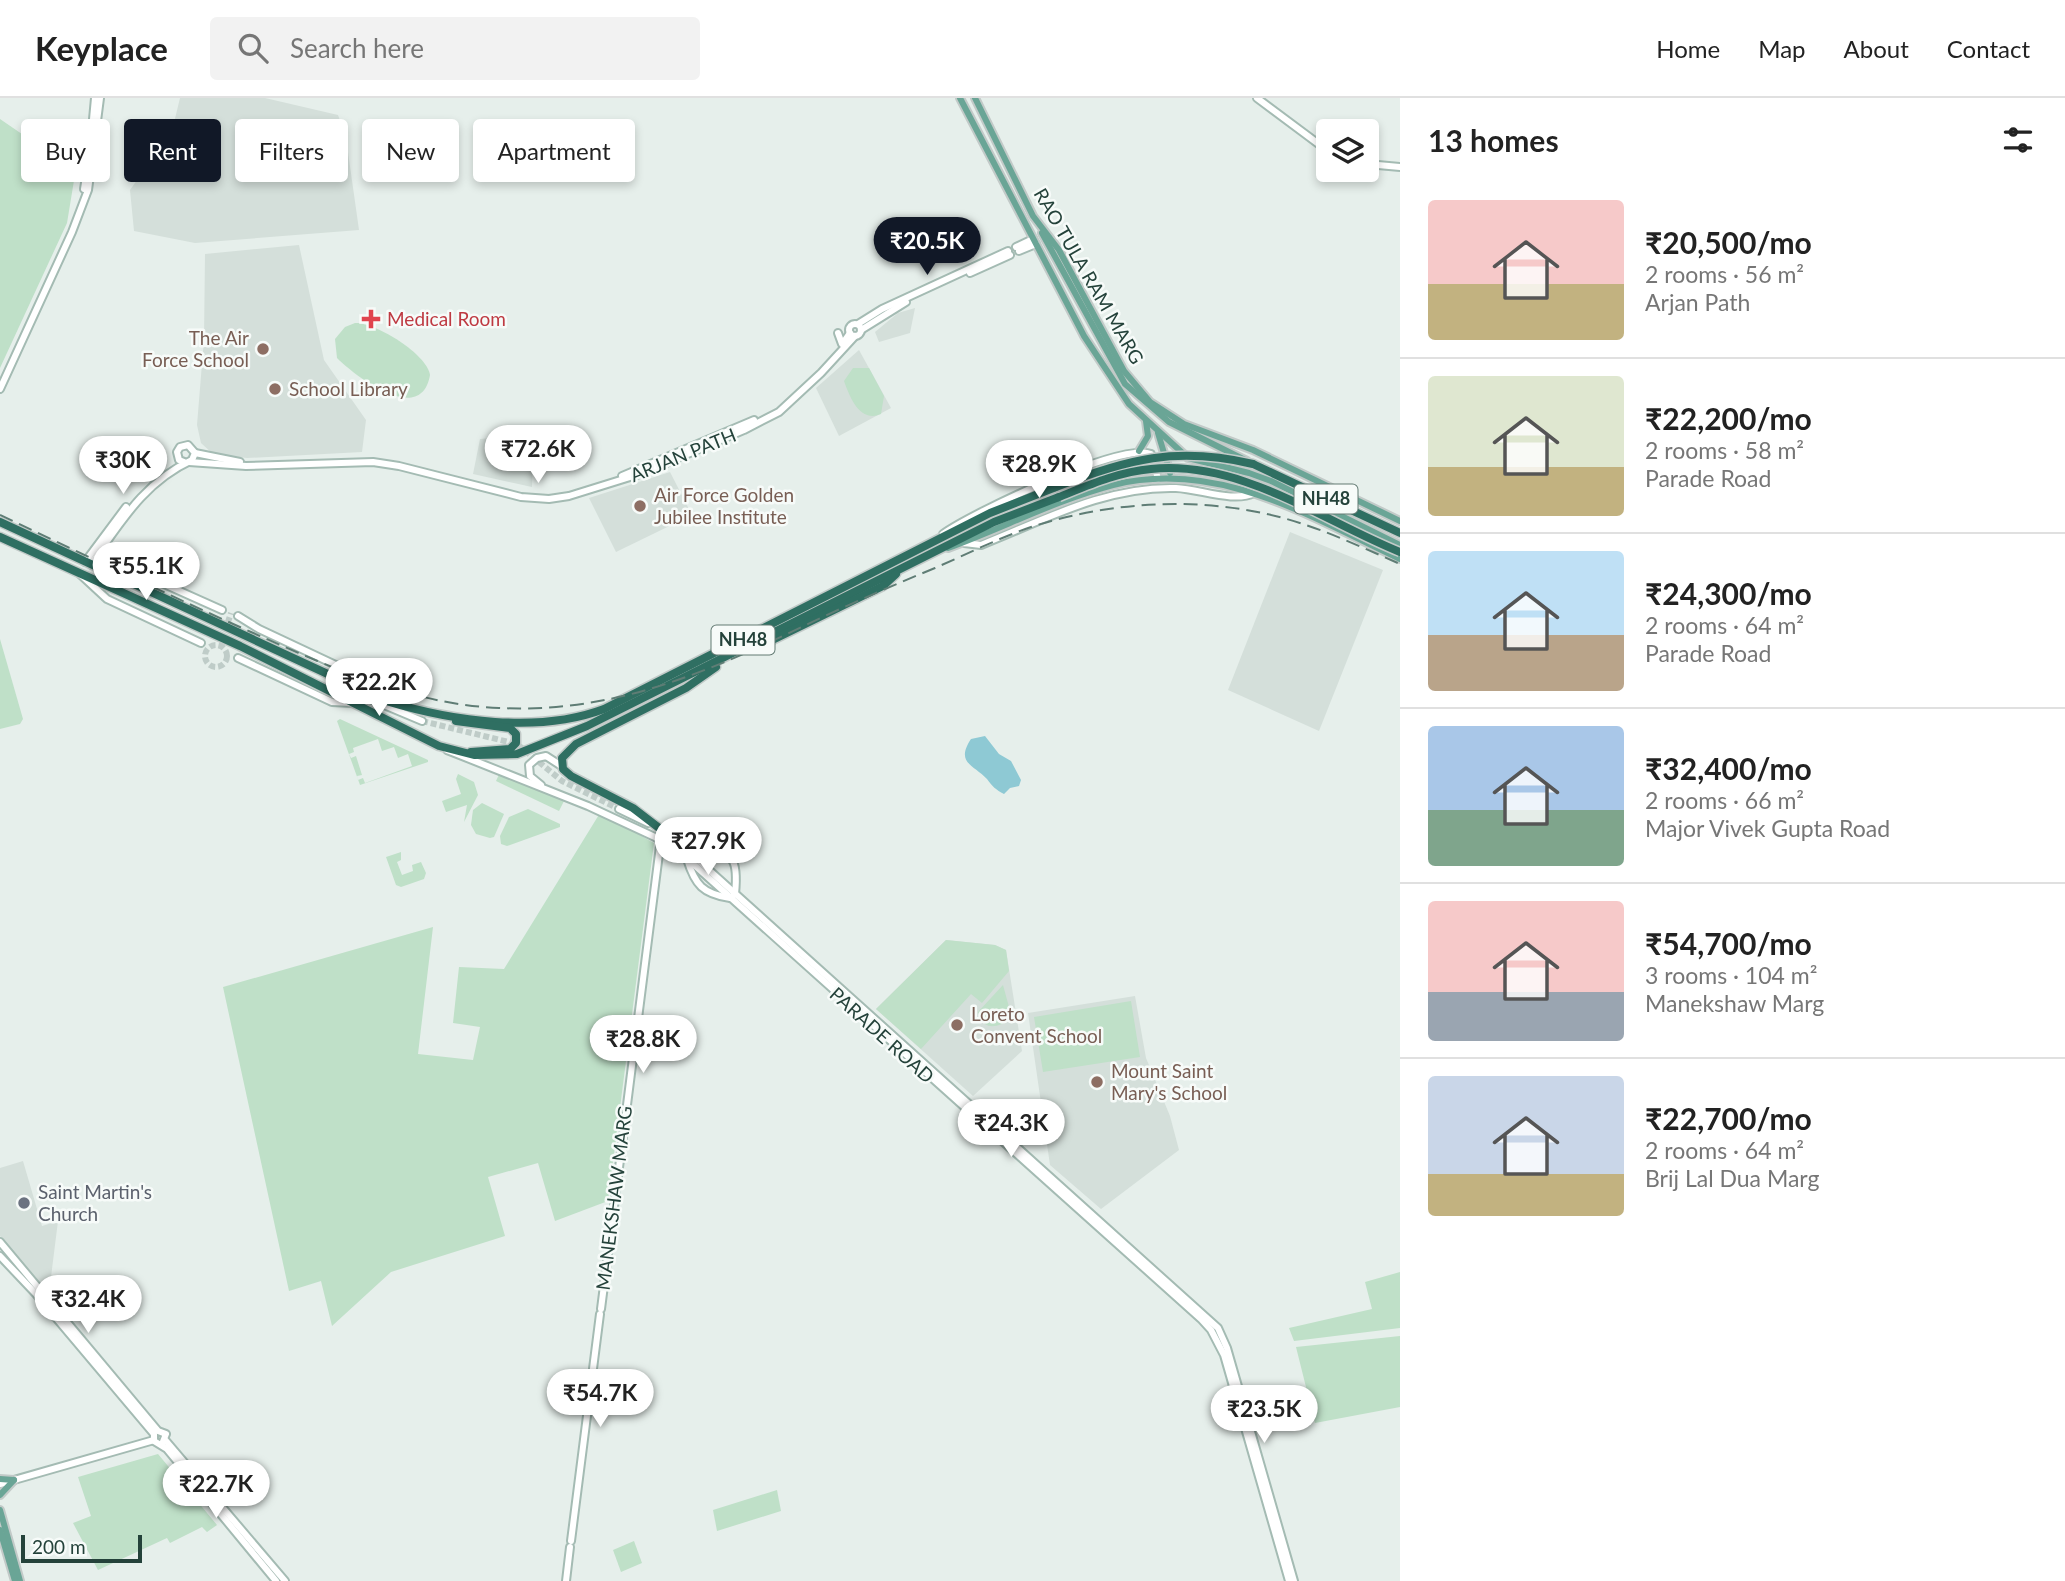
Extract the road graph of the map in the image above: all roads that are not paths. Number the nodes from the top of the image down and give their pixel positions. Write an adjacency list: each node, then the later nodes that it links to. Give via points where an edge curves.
1 (97, 98): 15 (street, via 88,169 74,221); 16 (street, via 88,190)
2 (960, 98): 9 (main road, RAO TULA RAM MARG)
3 (975, 98): 8 (main road, RAO TULA RAM MARG)
4 (1257, 98): 5 (street)
5 (1316, 142)
6 (1379, 165): 7 (street)
7 (1400, 167)
8 (1033, 216): 22 (main road, bridge, via 1125,384 1153,411); 26 (main road, RAO TULA RAM MARG, via 1059,250 1124,371 1150,402 1184,424 1253,450)
9 (1034, 242): 10 (street); 17 (main road, RAO TULA RAM MARG, via 1101,366)
10 (1017, 249)
11 (1009, 253): 13 (street, via 882,309)
12 (838, 333): 14 (street)
13 (853, 334): 14 (street, ARJAN PATH); 21 (street, ARJAN PATH, via 821,373 773,415 643,473 569,496 521,497 373,462 246,466)
14 (842, 344): 20 (street, ARJAN PATH, via 775,410 612,480 555,494 517,492 389,460 259,463)
15 (0, 384)
16 (0, 389)
17 (1146, 421): 18 (main road, RAO TULA RAM MARG); 19 (main road, via 1148,436)
18 (1157, 430): 23 (main road); 31 (main road, RAO TULA RAM MARG, via 1193,461 1249,472)
19 (1139, 451): 24 (street, via 1154,458); 33 (street, via 1090,466 966,518)
20 (195, 453): 21 (street); 21 (street, via 190,446 182,446 178,449)
21 (184, 461): 35 (street, via 136,495)
22 (1253, 464): 28 (highway, NH48); 33 (highway, NH48, bridge, via 1223,457 1154,456 1114,464 990,513)
23 (1172, 478): 24 (main road); 25 (main road)
24 (1158, 479): 30 (main road, via 1084,494)
25 (1255, 492): 30 (street, via 1230,498 1203,489 1138,491 1080,504 982,545); 34 (main road)
26 (1400, 521)
27 (0, 522): 35 (highway, NH48)
28 (1400, 533)
29 (0, 537): 37 (highway, NH48)
30 (964, 543): 33 (main road)
31 (1400, 545)
32 (1400, 552): 33 (highway, NH48, bridge, via 1264,488 1215,474 1151,469 1115,475)
33 (922, 553): 36 (highway, NH48); 44 (highway, NH48, via 582,717 505,721)
34 (1400, 559)
35 (90, 563): 38 (street, via 117,563); 42 (highway, NH48)
36 (900, 569): 47 (highway, NH48, via 525,753 492,757); 48 (highway, via 883,586 715,668 686,688 576,744 564,755)
37 (80, 574): 40 (street, via 107,599); 43 (highway, NH48, via 240,646)
38 (222, 610)
39 (238, 616): 42 (street, via 337,665 347,673)
40 (201, 643)
41 (238, 658): 43 (street, via 332,702)
42 (351, 687): 44 (highway, NH48); 45 (street)
43 (352, 703): 46 (highway, NH48)
44 (417, 709): 47 (highway, via 454,721 510,728 516,734 510,749)
45 (422, 721)
46 (439, 746): 47 (highway, NH48); 49 (street, PARADE ROAD)
47 (463, 753)
48 (562, 767): 49 (street, via 542,756 531,762 529,772 534,781); 51 (highway, via 577,780 638,811)
49 (564, 797): 51 (street, PARADE ROAD)
50 (619, 809): 51 (street, PARADE ROAD)
51 (662, 835): 52 (street, PARADE ROAD); 53 (street, PARADE ROAD); 69 (street, MANEKSHAW MARG)
52 (685, 849): 54 (street, PARADE ROAD); 54 (street, via 721,852 733,859 737,870)
53 (687, 857): 54 (street, PARADE ROAD); 54 (street, via 700,888 712,895)
54 (733, 896): 64 (street, PARADE ROAD, via 1211,1330 1224,1355)
55 (0, 1242): 57 (street)
56 (0, 1256): 57 (street)
57 (155, 1435): 58 (street); 58 (street, via 166,1434); 59 (street)
58 (164, 1443): 67 (street); 68 (street)
59 (14, 1480): 60 (main road); 61 (main road)
60 (0, 1481)
61 (0, 1495)
62 (0, 1510): 66 (main road)
63 (0, 1530): 65 (main road)
64 (1279, 1536): 70 (street, PARADE ROAD); 71 (street, PARADE ROAD)
65 (15, 1581)
66 (20, 1581)
67 (276, 1581)
68 (285, 1581)
69 (566, 1581)
70 (1289, 1581)
71 (1294, 1581)

